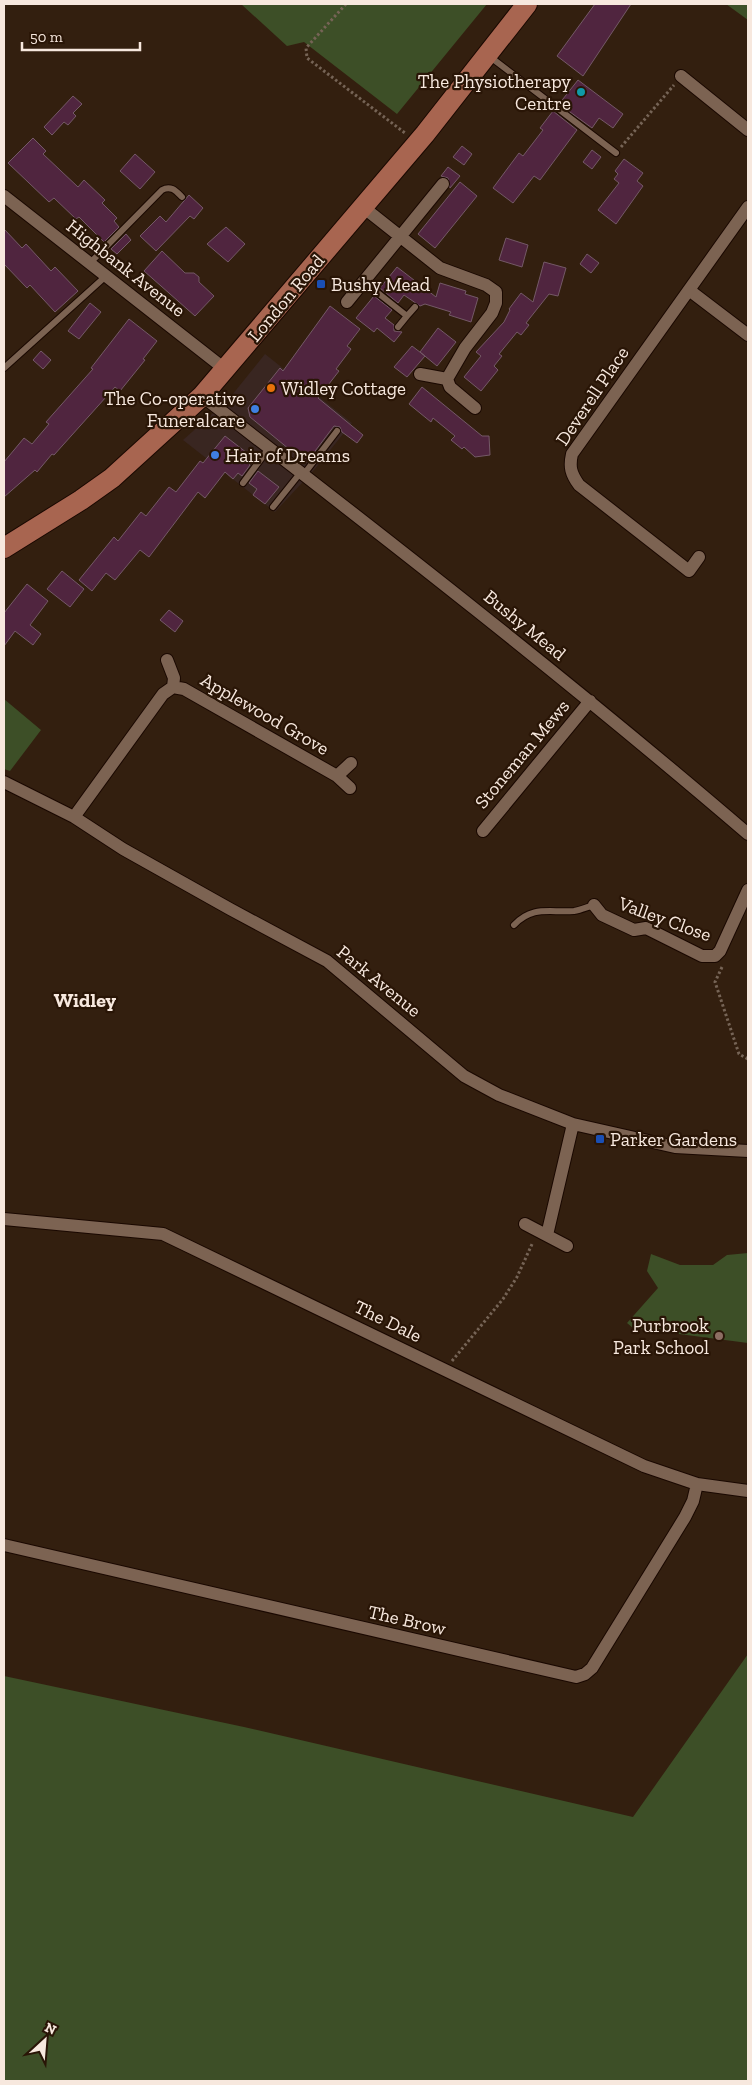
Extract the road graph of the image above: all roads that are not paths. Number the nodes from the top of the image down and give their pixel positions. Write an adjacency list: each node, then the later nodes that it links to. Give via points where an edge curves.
1 (527, 4): 2 (main road, London Road)
2 (488, 55): 5 (lane); 9 (main road, London Road)
3 (681, 76): 4 (street)
4 (748, 130)
5 (616, 153)
6 (443, 184): 11 (street)
7 (4, 196): 12 (street, Highbank Avenue)
8 (182, 197): 12 (lane, via 174,189 162,190)
9 (363, 207): 11 (street); 22 (main road, London Road)
10 (748, 207): 15 (street, Deverell Place)
11 (399, 237): 14 (street); 24 (street, via 440,268 486,284 496,292 492,312)
12 (90, 263): 13 (street, Highbank Avenue)
13 (106, 276): 21 (lane); 22 (street, Highbank Avenue)
14 (364, 282): 16 (street); 18 (lane)
15 (689, 290): 20 (street); 33 (street, Deverell Place, via 572,454 570,464 579,485 685,576)
16 (346, 302)
17 (415, 306): 18 (lane)
18 (407, 316): 19 (lane)
19 (398, 327)
20 (748, 335)
21 (4, 368)
22 (226, 370): 25 (main road, London Road)
23 (420, 374): 24 (street)
24 (447, 379): 26 (street, via 450,387)
25 (202, 396): 28 (street, Bushy Mead); 32 (main road, London Road, via 112,478)
26 (475, 408)
27 (337, 431): 29 (lane)
28 (270, 448): 29 (street, Bushy Mead); 30 (lane)
29 (302, 473): 31 (lane); 36 (street, Bushy Mead)
30 (243, 483)
31 (273, 507)
32 (4, 548)
33 (699, 558)
34 (167, 660): 35 (street, Applewood Grove, via 174,678)
35 (173, 687): 38 (street, Applewood Grove, via 184,689); 41 (street, Applewood Grove, via 163,694)
36 (590, 701): 42 (street, Stoneman Mews); 43 (street, Bushy Mead)
37 (351, 762): 38 (street, Applewood Grove)
38 (337, 776): 40 (street, Applewood Grove)
39 (4, 782): 41 (street, Park Avenue)
40 (350, 788)
41 (74, 817): 47 (street, Park Avenue, via 181,882 328,961 464,1076 499,1095)
42 (482, 831)
43 (748, 834)
44 (748, 890): 45 (street, Valley Close, via 715,956 702,956 646,928 634,930 602,916)
45 (594, 905): 46 (lane, via 575,911 533,912 522,916)
46 (514, 925)
47 (573, 1124): 48 (street, Park Avenue, via 675,1147); 51 (street)
48 (748, 1151)
49 (4, 1219): 53 (street, The Dale, via 163,1234 644,1466)
50 (525, 1224): 51 (street)
51 (543, 1233): 52 (street)
52 (567, 1246)
53 (697, 1484): 54 (street, The Dale); 55 (street, The Brow, via 685,1517 592,1668 576,1677)
54 (748, 1491)
55 (4, 1545)

